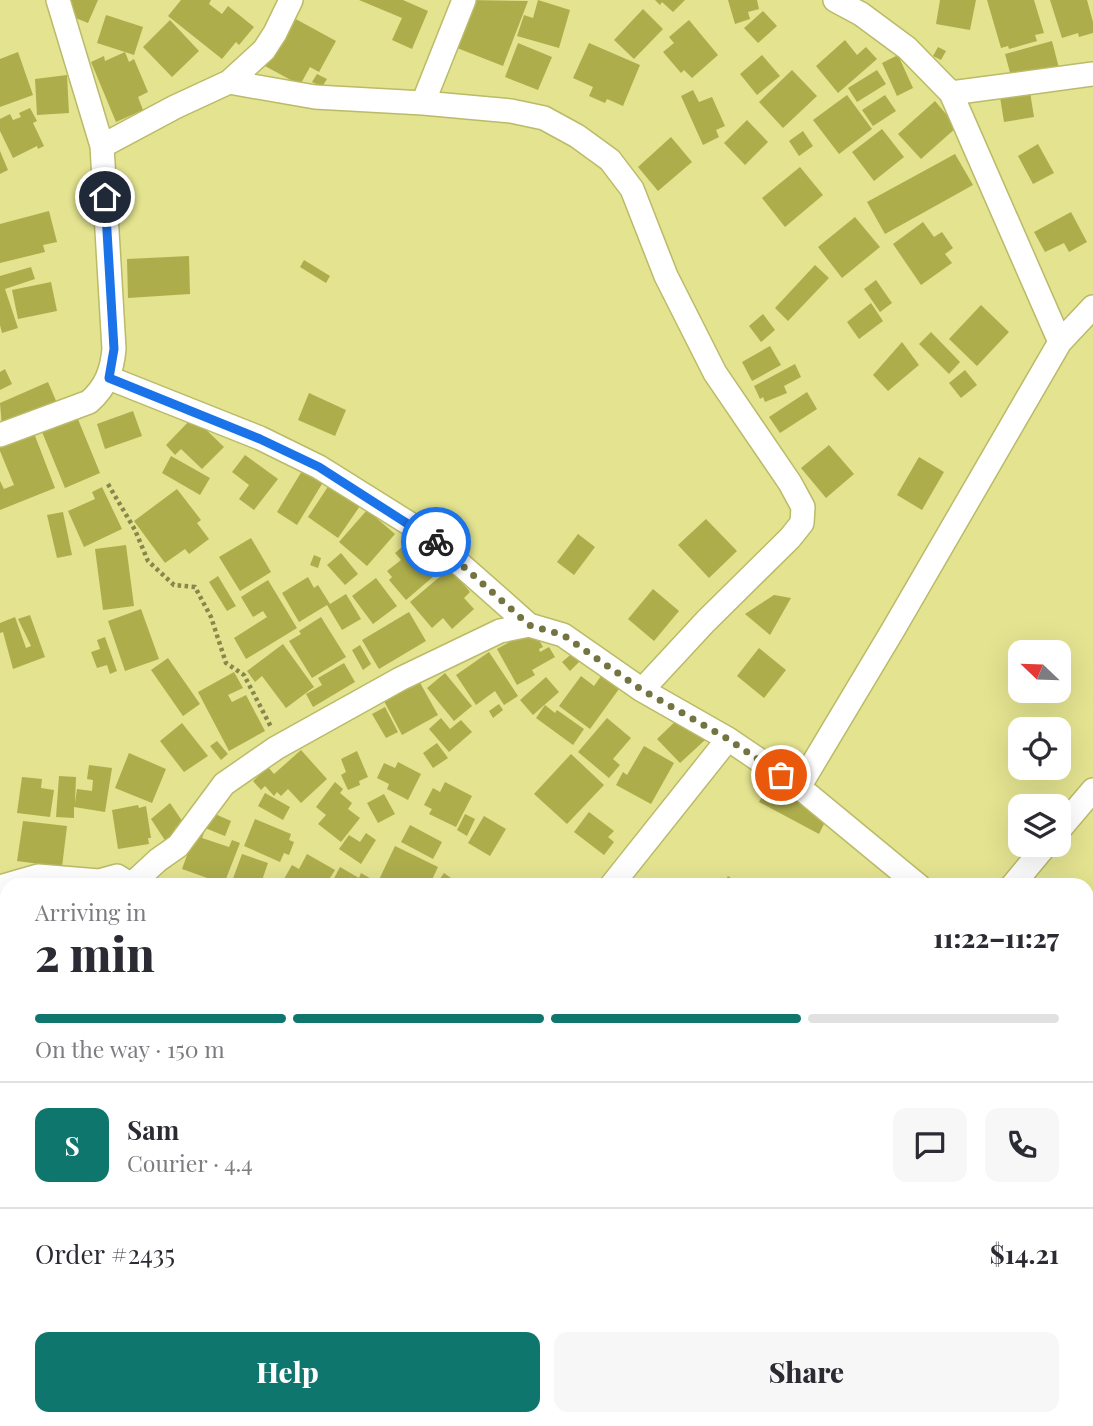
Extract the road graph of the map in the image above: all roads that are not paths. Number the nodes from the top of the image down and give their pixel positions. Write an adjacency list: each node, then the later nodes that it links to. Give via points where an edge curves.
1 (58, 0): 9 (street)
2 (291, 0): 6 (street, via 264,50)
3 (464, 0): 8 (street)
4 (835, 0): 7 (street, via 907,48)
5 (1093, 74): 7 (street)
6 (229, 82): 8 (street, via 315,97); 9 (street)
7 (951, 93): 11 (street)
8 (423, 103): 15 (street, via 544,118 610,160 632,189 666,276 715,373 803,507 802,523 790,538)
9 (103, 146): 12 (street, via 114,349)
10 (1093, 307): 11 (street)
11 (1060, 342): 17 (street)
12 (109, 378): 13 (street, via 89,402); 14 (street, via 319,467 426,534)
13 (0, 435)
14 (529, 625): 15 (street, via 563,635); 23 (street, via 500,631 400,679 276,748 224,784 178,846)
15 (642, 690): 16 (street)
16 (728, 739): 17 (street); 24 (street)
17 (799, 787): 25 (street)
18 (1093, 790): 19 (street)
19 (1071, 816)
20 (1036, 857): 26 (street)
21 (31, 878): 22 (street)
22 (62, 878)
23 (139, 878)
24 (617, 878)
25 (909, 878)
26 (1019, 878)

